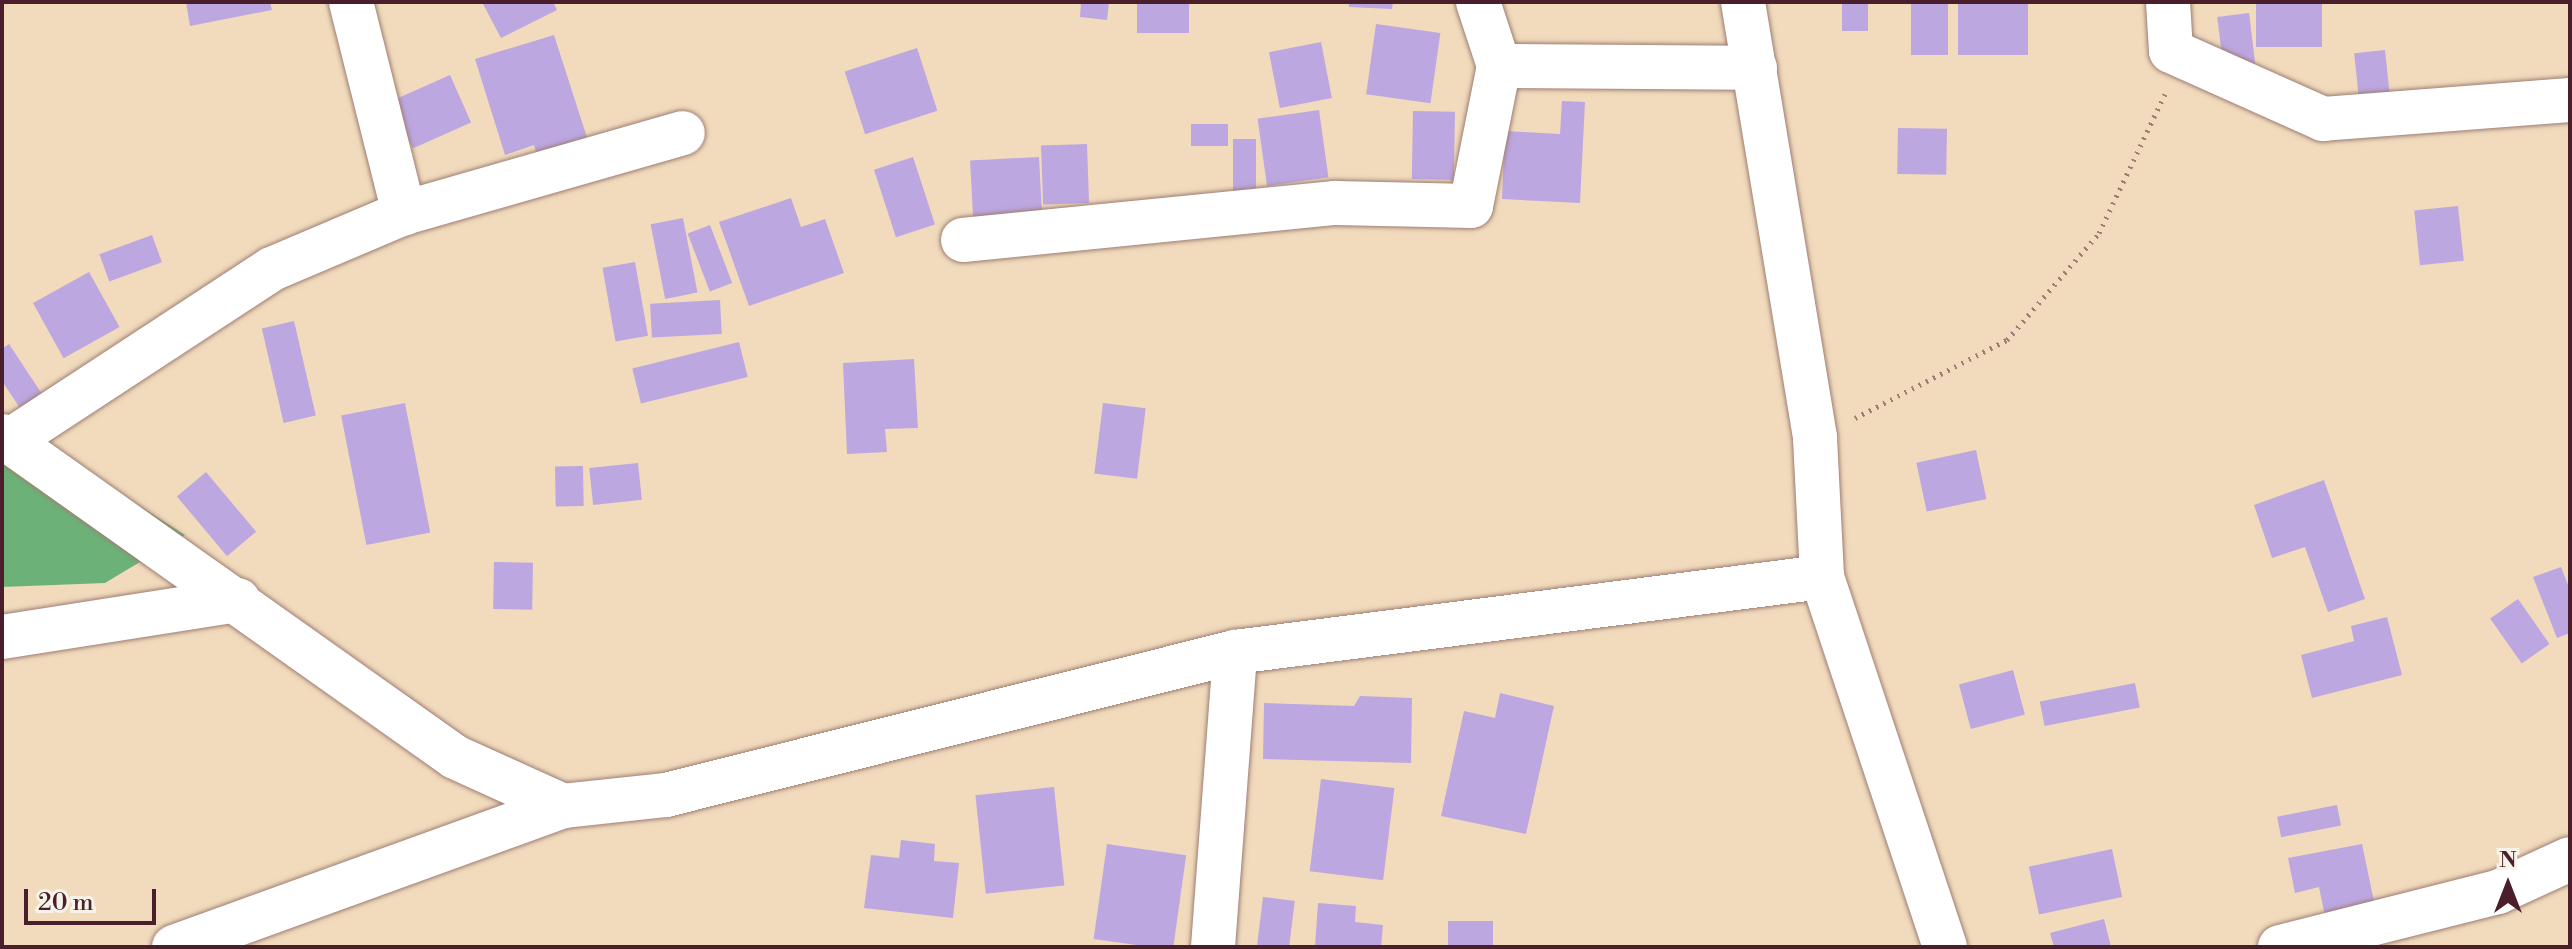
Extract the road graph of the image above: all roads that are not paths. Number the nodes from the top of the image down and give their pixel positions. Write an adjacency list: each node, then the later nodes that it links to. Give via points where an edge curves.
1 (351, 2): 9 (street)
2 (1478, 2): 5 (street)
3 (1743, 2): 6 (street)
4 (2168, 2): 7 (street, via 2171,51 2323,119)
5 (1499, 66): 6 (street); 10 (street, via 1471,206 1335,203)
6 (1755, 68): 12 (street, via 1815,438)
7 (2570, 100)
8 (683, 133): 9 (street)
9 (404, 213): 11 (street, via 272,269)
10 (963, 240)
11 (5, 438): 13 (street)
12 (1822, 577): 15 (street); 20 (street)
13 (238, 600): 14 (street); 16 (street, via 455,757)
14 (2, 637)
15 (1235, 652): 16 (street, via 666,795); 19 (street)
16 (563, 806): 18 (street)
17 (2570, 859): 21 (street, via 2498,892)
18 (174, 947)
19 (1213, 947)
20 (1945, 947)
21 (2280, 947)

